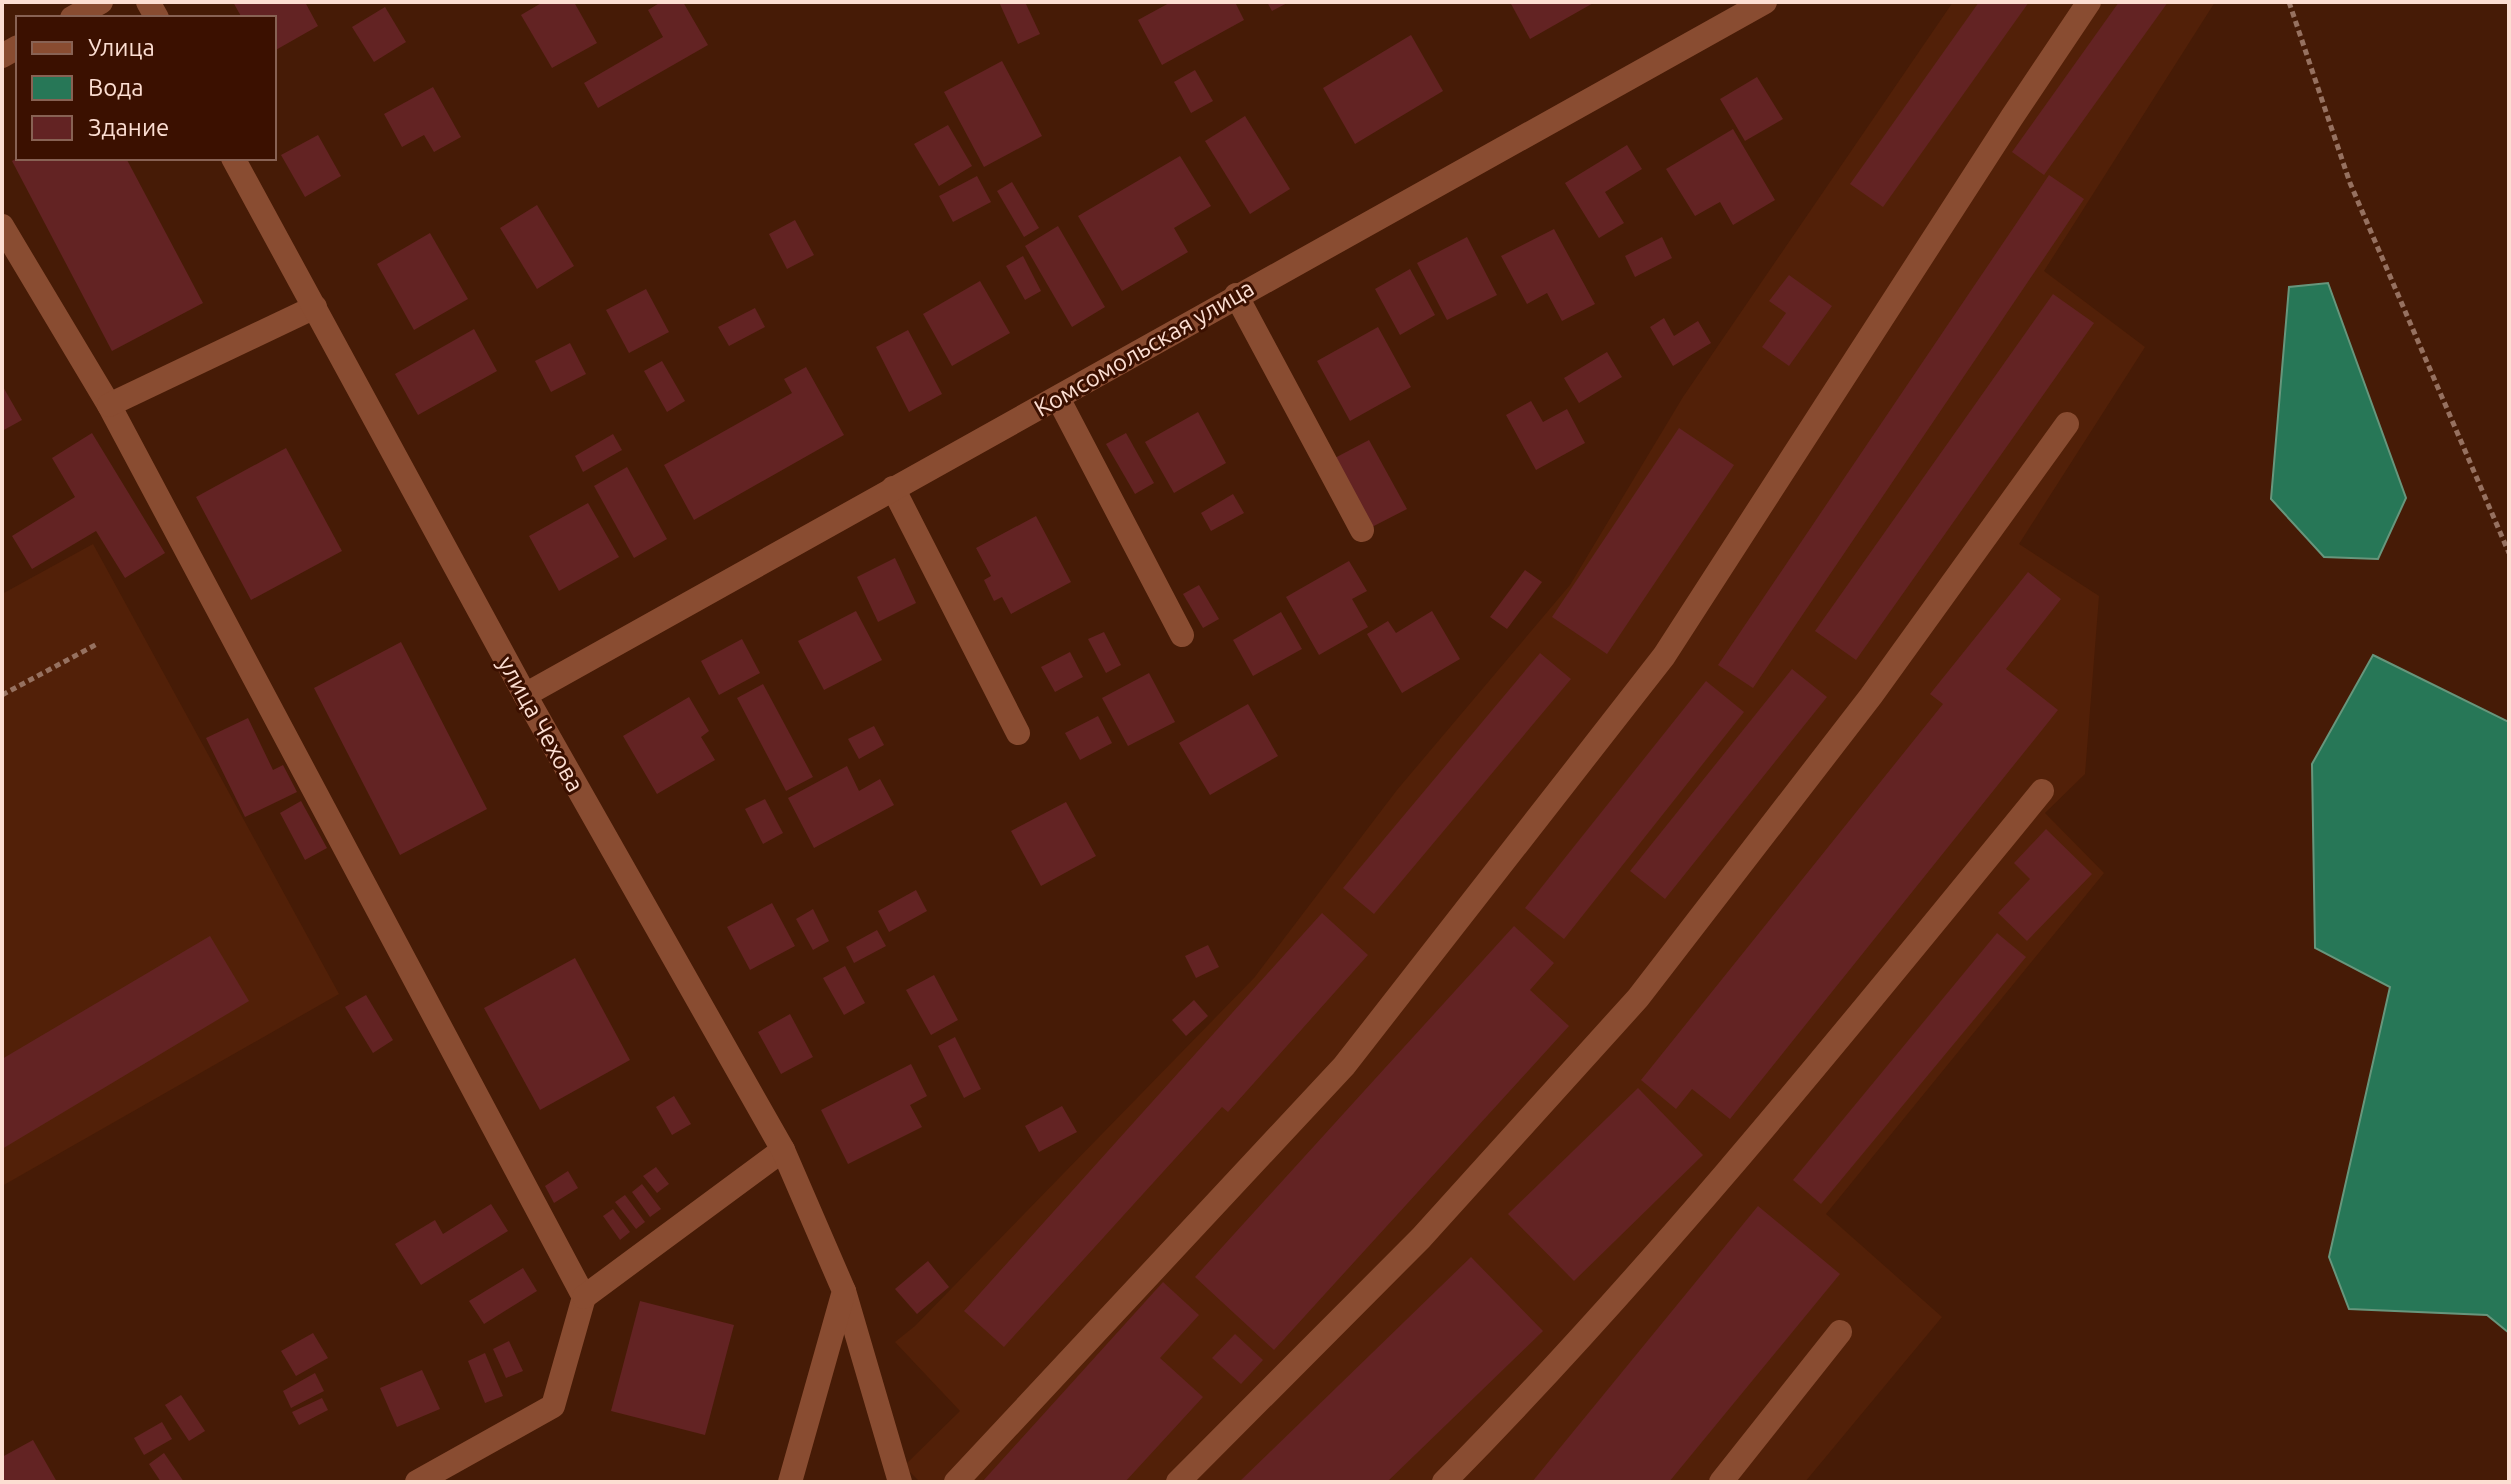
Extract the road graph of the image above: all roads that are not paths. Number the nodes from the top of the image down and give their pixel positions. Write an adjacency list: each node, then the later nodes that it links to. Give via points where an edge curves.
1 (101, 2): 4 (street)
2 (1765, 2): 7 (street, Комсомольская улица)
3 (2089, 2): 25 (street, via 1664,656 1344,1066)
4 (76, 16)
5 (234, 160): 8 (street, улица Чехова)
6 (2, 226): 10 (street)
7 (1236, 295): 9 (street, Комсомольская улица); 13 (street)
8 (315, 307): 10 (street); 15 (street, улица Чехова)
9 (1058, 398): 12 (street, Комсомольская улица); 14 (street)
10 (109, 405): 20 (street)
11 (2067, 424): 26 (street, via 1871,696 1638,998 1421,1238)
12 (893, 488): 15 (street, Комсомольская улица); 16 (street)
13 (1362, 530)
14 (1182, 635)
15 (525, 695): 18 (street, улица Чехова)
16 (1018, 733)
17 (2042, 791): 27 (street, via 1777,1115 1536,1389)
18 (783, 1150): 19 (street, улица Чехова); 20 (street)
19 (844, 1291): 23 (street); 24 (street, улица Чехова)
20 (584, 1297): 22 (street, via 553,1406)
21 (1840, 1332): 28 (street)
22 (417, 1482)
23 (790, 1482)
24 (900, 1482)
25 (956, 1482)
26 (1178, 1482)
27 (1444, 1482)
28 (1721, 1482)

